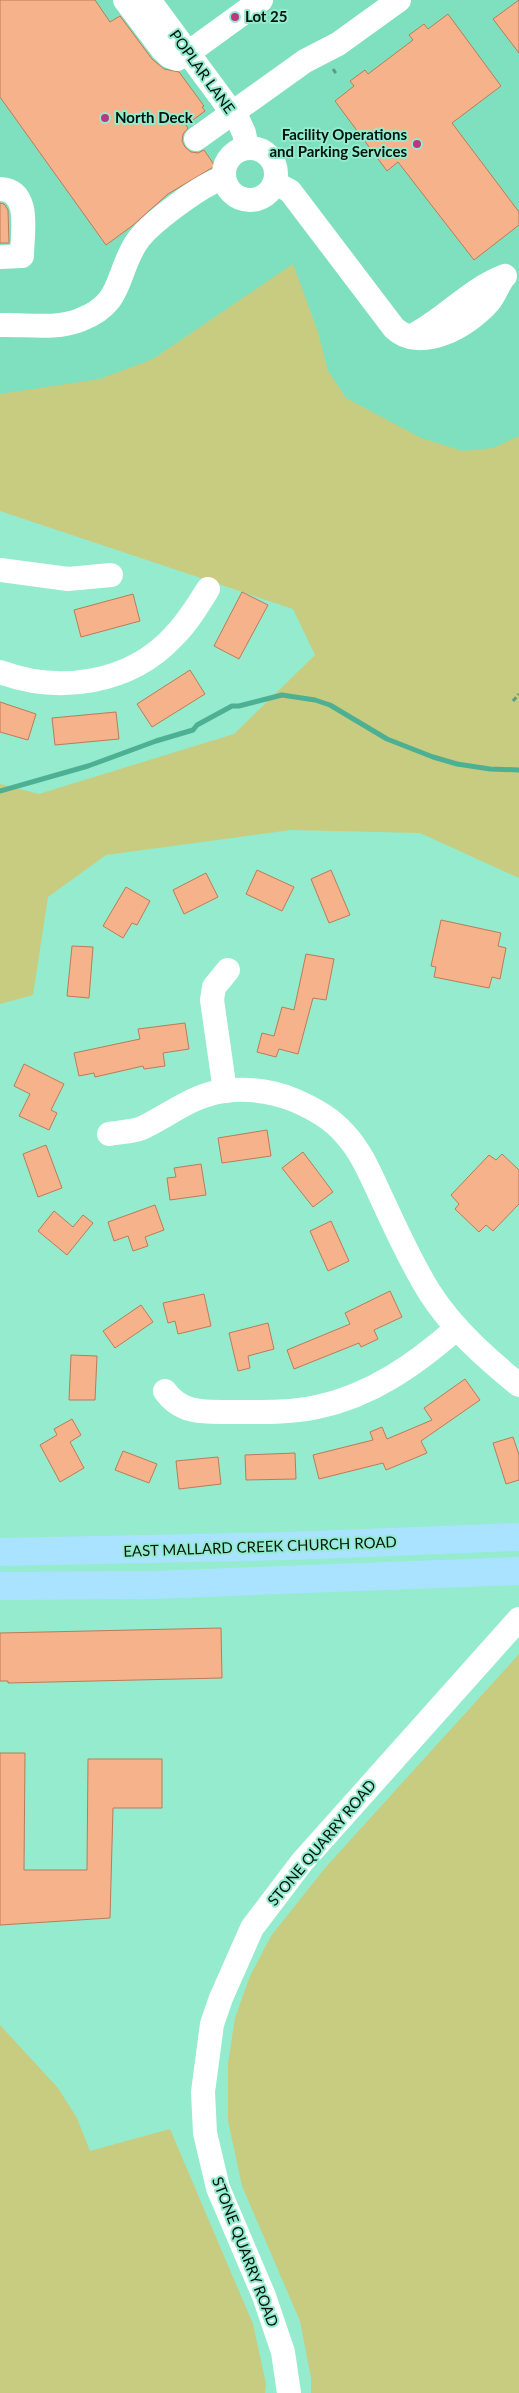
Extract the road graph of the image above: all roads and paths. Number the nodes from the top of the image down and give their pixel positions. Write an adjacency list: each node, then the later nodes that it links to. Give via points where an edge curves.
1 (125, 0): 5 (street, via 169,56 177,59)
2 (149, 0): 5 (street, POPLAR LANE)
3 (261, 0): 5 (street)
4 (399, 0): 6 (street)
5 (188, 53): 6 (street, POPLAR LANE)
6 (233, 114): 7 (street); 8 (street, POPLAR LANE, via 242,128)
7 (196, 139)
8 (247, 148): 9 (street, via 229,158); 10 (street, via 262,150 273,160)
9 (224, 178): 10 (street, via 231,192 244,200 259,199); 14 (street, via 187,199 143,234 130,255 118,288 99,310 72,323)
10 (275, 183): 13 (street, via 287,188 402,335 428,338 453,330 487,305)
11 (0, 189): 12 (street, via 11,190 18,198 23,216 22,256)
12 (0, 257)
13 (512, 271)
14 (0, 325)
15 (0, 570): 16 (street, via 68,580)
16 (111, 575)
17 (208, 589): 18 (street, via 175,635 132,667 78,684 52,684)
18 (0, 672)
19 (519, 694): 20 (path)
20 (513, 701)
21 (228, 970): 22 (street, via 214,987 212,1000)
22 (225, 1091): 23 (street, via 186,1102 140,1129); 24 (street, via 258,1090 284,1096 319,1113 343,1132 364,1161 417,1271)
23 (109, 1134)
24 (457, 1328): 25 (street); 26 (street, via 396,1375 361,1393 315,1408 283,1412 200,1412 180,1406)
25 (519, 1384)
26 (165, 1391)
27 (519, 1537): 28 (main road, EAST MALLARD CREEK CHURCH ROAD)
28 (0, 1552)
29 (519, 1571): 30 (main road, via 152,1585)
30 (0, 1586)
31 (519, 1619): 32 (street, STONE QUARRY ROAD, via 302,1862 252,1928 212,2024 203,2092 205,2133 218,2188 264,2296 283,2352)
32 (289, 2393)

